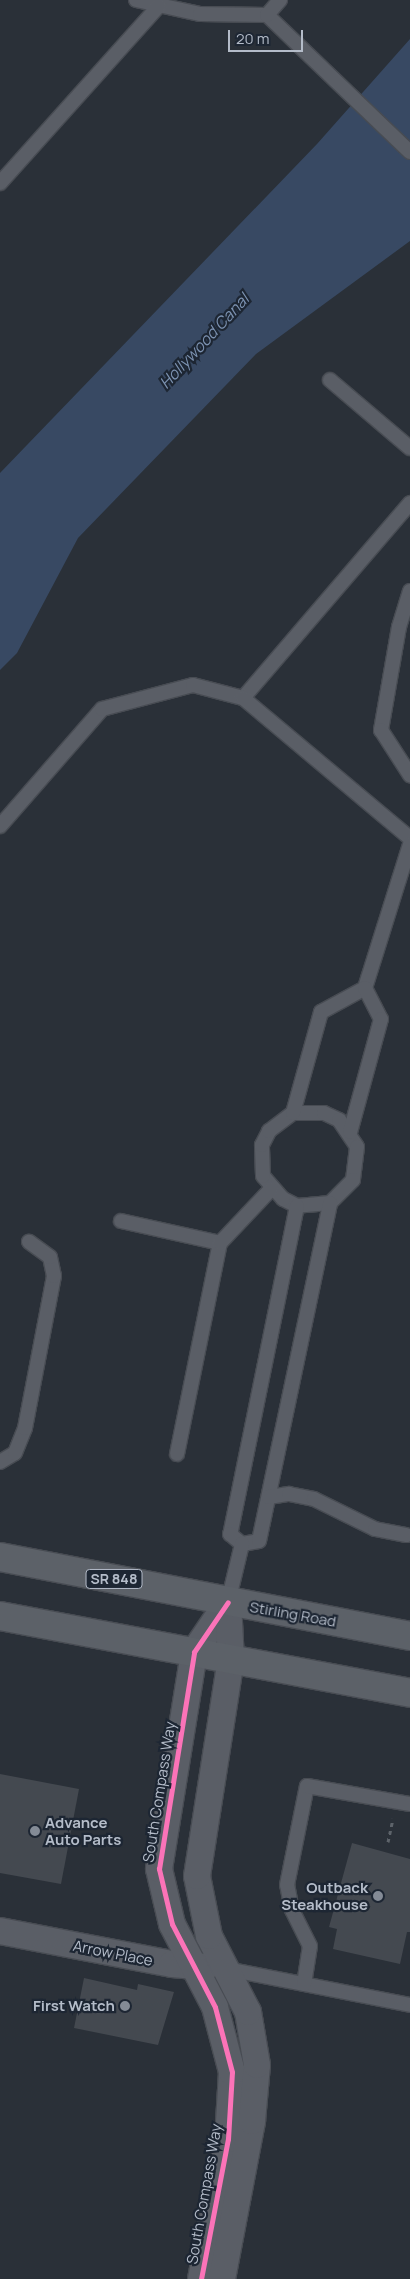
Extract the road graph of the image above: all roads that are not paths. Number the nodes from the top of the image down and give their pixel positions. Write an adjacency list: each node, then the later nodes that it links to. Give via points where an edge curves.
1 (136, 0): 3 (lane)
2 (280, 0): 4 (lane)
3 (159, 6): 4 (lane, via 200,14); 6 (lane)
4 (267, 15): 5 (lane)
5 (410, 152)
6 (0, 184)
7 (330, 380): 8 (lane)
8 (410, 448)
9 (410, 503): 11 (lane)
10 (410, 591): 12 (lane, via 399,627 381,730)
11 (243, 698): 13 (lane, via 193,685 102,709); 14 (lane)
12 (410, 775)
13 (0, 826)
14 (410, 838)
15 (410, 844): 16 (lane)
16 (365, 988): 17 (lane, via 321,1012); 18 (lane, via 381,1019)
17 (293, 1113): 18 (lane, via 324,1112); 19 (lane, via 269,1131 262,1145 260,1160)
18 (350, 1132): 20 (lane, via 357,1147 358,1164 343,1194)
19 (271, 1189): 21 (lane); 24 (lane)
20 (330, 1203): 21 (lane); 27 (lane)
21 (297, 1206): 29 (lane, via 230,1534)
22 (121, 1221): 24 (lane)
23 (29, 1242): 26 (lane, via 50,1257 54,1276 25,1428 15,1453)
24 (220, 1243): 25 (lane)
25 (177, 1454)
26 (0, 1462)
27 (269, 1498): 28 (lane, via 289,1494 314,1499 375,1529); 29 (lane, via 259,1541)
28 (406, 1535)
29 (242, 1544): 31 (lane)
30 (0, 1557): 31 (main road, Stirling Road / SR 848)
31 (228, 1602): 33 (main road, Stirling Road / SR 848); 34 (street, South Compass Way); 35 (street)
32 (0, 1616): 34 (main road)
33 (410, 1636)
34 (194, 1652): 35 (main road); 39 (street, South Compass Way, via 159,1869 172,1924)
35 (231, 1660): 36 (main road); 40 (street, via 197,1876 209,1936)
36 (410, 1694)
37 (410, 1804): 41 (lane, via 307,1786 287,1885 292,1910 310,1946)
38 (0, 1931): 39 (street, Arrow Place)
39 (193, 1966): 40 (street, Arrow Place); 43 (street, South Compass Way, via 215,2007 232,2072 228,2139)
40 (227, 1969): 41 (lane); 44 (street, via 248,2012 257,2065 252,2121)
41 (304, 1984): 42 (lane)
42 (410, 2005)
43 (201, 2279)
44 (222, 2279)

